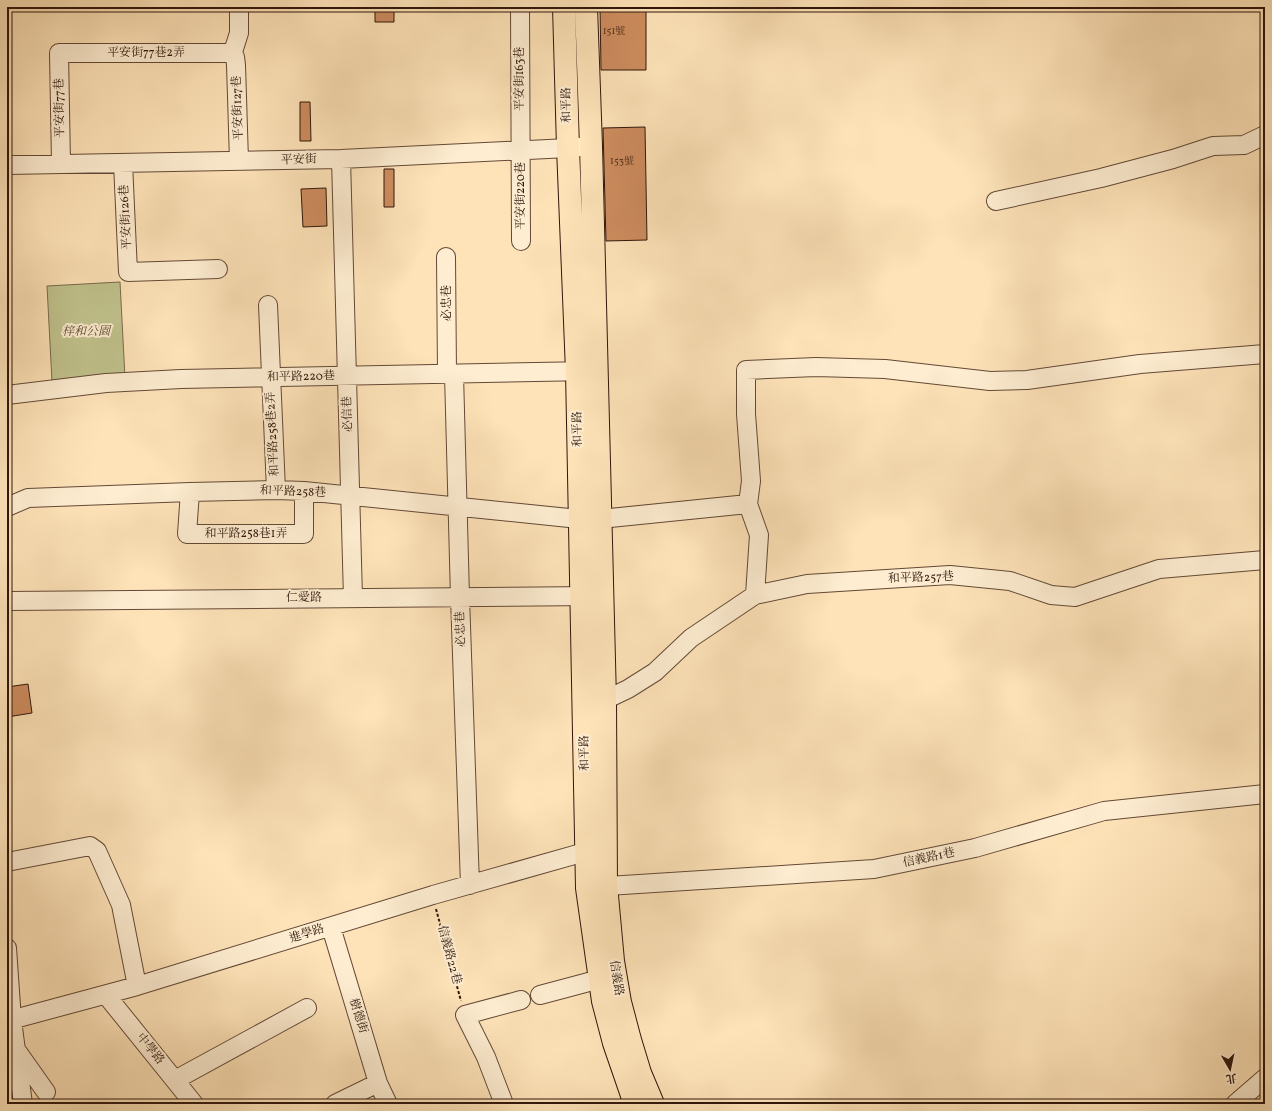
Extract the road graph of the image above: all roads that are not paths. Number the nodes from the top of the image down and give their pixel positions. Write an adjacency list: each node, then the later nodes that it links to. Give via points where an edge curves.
1 (239, 7): 6 (street, via 239,33)
2 (520, 7): 10 (street, 平安街163巷)
3 (564, 7): 9 (main road, 和平路)
4 (586, 7): 8 (main road, 和平路)
5 (59, 53): 6 (street, 平安街77巷2弄); 14 (street, 平安街77巷)
6 (232, 55): 12 (street, 平安街127巷, via 235,57 236,65)
7 (1265, 135): 16 (street, via 1244,145 1213,146 1101,178)
8 (591, 146): 9 (street, 平安街); 22 (main road, 和平路)
9 (568, 148): 10 (street, 平安街); 22 (main road, 和平路)
10 (520, 150): 11 (street, 平安街); 17 (street, 平安街220巷)
11 (341, 159): 12 (street, 平安街); 24 (street, 必信巷)
12 (239, 162): 13 (street, 平安街)
13 (123, 163): 14 (street, 平安街); 19 (street, 平安街126巷, via 128,272)
14 (61, 164): 15 (street, 平安街)
15 (7, 165)
16 (996, 201)
17 (521, 241)
18 (446, 257): 23 (street, 必忠巷)
19 (218, 269)
20 (268, 305): 25 (street, 和平路258巷2弄)
21 (1265, 354): 31 (street, via 1140,364 1027,380 990,381 884,369 816,367 746,370 751,481)
22 (587, 371): 23 (street, 和平路220巷); 34 (main road, 和平路)
23 (450, 374): 24 (street, 和平路220巷); 32 (street, 必忠巷)
24 (347, 376): 25 (street, 和平路220巷); 30 (street, 必信巷)
25 (270, 377): 26 (street, 和平路220巷, via 106,383); 27 (street, 和平路258巷2弄)
26 (7, 395)
27 (276, 490): 28 (street, 和平路258巷); 29 (street, 和平路258巷)
28 (304, 491): 29 (street, 和平路258巷1弄, via 304,534 187,534); 30 (street, 和平路258巷)
29 (190, 492): 33 (street, 和平路258巷, via 28,498)
30 (350, 495): 32 (street, 和平路258巷); 39 (street, 必信巷)
31 (748, 504): 34 (street, 和平路258巷); 36 (street, via 759,536)
32 (458, 506): 34 (street, 和平路258巷); 38 (street, 必忠巷)
33 (7, 507)
34 (590, 519): 37 (main road, 和平路)
35 (1265, 560): 36 (street, 和平路257巷, via 1159,569 1075,597 1051,595 1010,581 950,575 807,584)
36 (755, 595): 41 (street, 和平路257巷, via 691,638 655,672)
37 (592, 596): 38 (street, 仁愛路); 41 (main road, 和平路); 43 (main road, 和平路)
38 (460, 597): 39 (street, 仁愛路); 45 (street, 必忠巷)
39 (353, 598): 40 (street, 仁愛路)
40 (7, 601)
41 (605, 700): 43 (main road, 和平路)
42 (1265, 794): 46 (street, 信義路1巷, via 1104,811 975,848 874,869)
43 (596, 849): 45 (street, 進學路); 46 (main road, 信義路)
44 (7, 862): 50 (street, via 90,846 97,851 121,905)
45 (470, 885): 47 (street, 進學路)
46 (597, 887): 49 (main road, 信義路); 67 (main road, 信義路, via 620,1002 640,1072)
47 (331, 927): 50 (street, 進學路); 59 (street, 樹德街)
48 (7, 948): 55 (street)
49 (600, 979): 52 (street); 66 (main road, 信義路, via 614,1043)
50 (137, 986): 51 (street, 進學路)
51 (106, 995): 55 (street, 進學路); 58 (street, 中學路)
52 (540, 995)
53 (521, 1000): 65 (street, via 465,1016 486,1057)
54 (307, 1008): 58 (street)
55 (10, 1021): 56 (street)
56 (12, 1051): 60 (street); 61 (street)
57 (1265, 1078): 68 (street)
58 (176, 1080): 62 (street, 中學路)
59 (378, 1083): 63 (street); 64 (street, 樹德街)
60 (46, 1092)
61 (23, 1104)
62 (194, 1104)
63 (335, 1104)
64 (388, 1104)
65 (504, 1104)
66 (635, 1104)
67 (653, 1104)
68 (1235, 1104)

